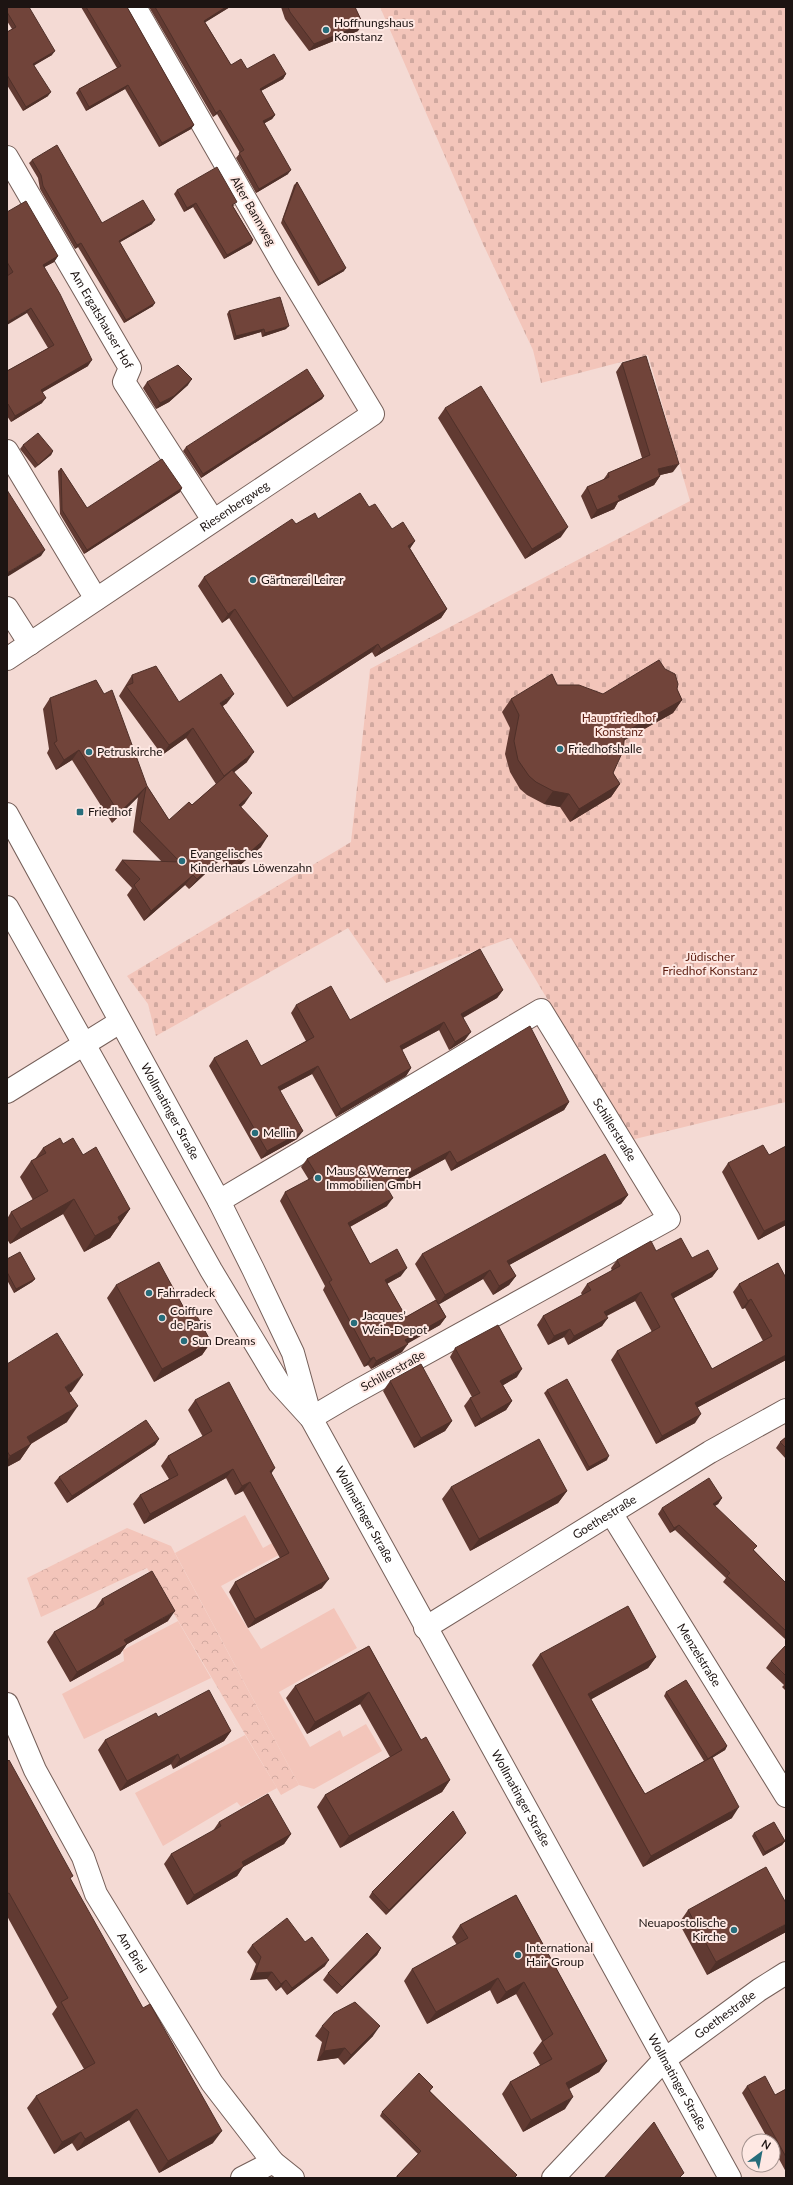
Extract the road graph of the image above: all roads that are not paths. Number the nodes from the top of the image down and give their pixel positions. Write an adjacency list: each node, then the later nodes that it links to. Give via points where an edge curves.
1 (135, 7): 3 (street, Alter Bannweg, via 285,268)
2 (7, 157): 5 (street, Am Ergatshauser Hof, via 130,368 124,382)
3 (373, 414): 5 (street, Riesenbergweg)
4 (7, 451): 6 (street)
5 (213, 520): 6 (street, Riesenbergweg)
6 (96, 599): 8 (street, Riesenbergweg)
7 (7, 608): 8 (street)
8 (30, 644): 9 (street, Riesenbergweg)
9 (7, 659)
10 (7, 814): 12 (street, Wollmatinger Straße)
11 (7, 907): 13 (street, Wollmatinger Straße)
12 (120, 1022): 13 (street); 15 (street, Wollmatinger Straße)
13 (83, 1044): 14 (street); 17 (street, Wollmatinger Straße, via 278,1383)
14 (7, 1092)
15 (219, 1200): 17 (street, Wollmatinger Straße, via 293,1353); 17 (street, Schillerstraße, via 541,1010 669,1219)
16 (786, 1410): 18 (street, Goethestraße, via 710,1452)
17 (311, 1418): 19 (street, Wollmatinger Straße)
18 (611, 1513): 19 (street, Goethestraße); 21 (street, Menzelstraße)
19 (425, 1628): 23 (street, Wollmatinger Straße)
20 (7, 1704): 24 (street, Am Briel, via 35,1770 83,1857 96,1894 212,2083)
21 (786, 1796)
22 (786, 1973): 23 (street, Goethestraße)
23 (665, 2059): 27 (street, Goethestraße); 28 (street, Wollmatinger Straße)
24 (273, 2162): 25 (street); 26 (street, Am Briel)
25 (242, 2178)
26 (293, 2178)
27 (553, 2178)
28 (730, 2178)

